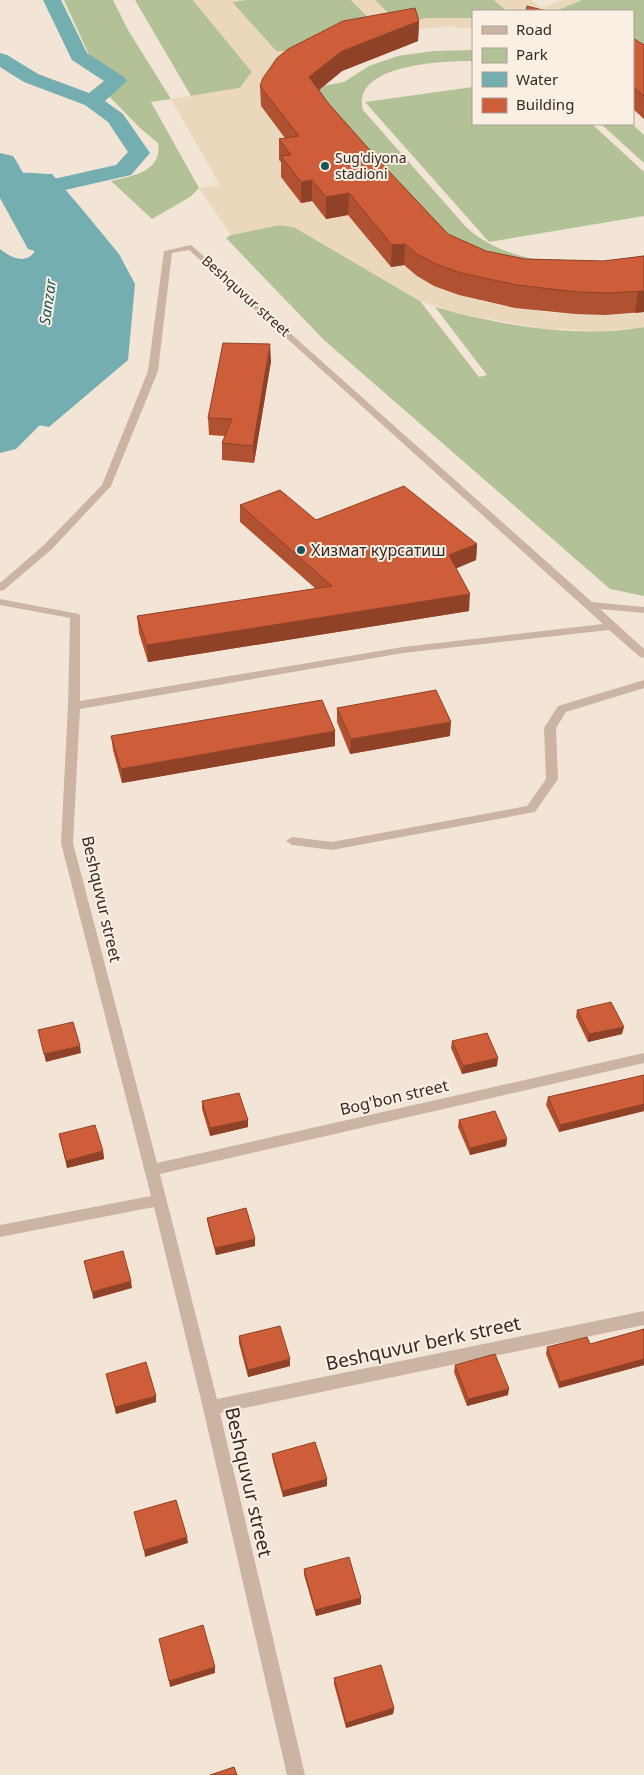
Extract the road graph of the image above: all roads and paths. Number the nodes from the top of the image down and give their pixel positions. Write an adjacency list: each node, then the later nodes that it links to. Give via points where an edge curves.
1 (0, 588): 3 (street, Beshquvur street, via 48,547 106,486 153,372 168,251 191,247)
2 (0, 602): 8 (street, Beshquvur street, via 75,616)
3 (587, 605): 4 (street); 5 (street)
4 (644, 610)
5 (612, 626): 6 (street); 8 (street, via 403,650)
6 (644, 655)
7 (644, 684): 9 (street, via 562,709 550,728 552,780 531,809 332,846)
8 (74, 706): 11 (street, Beshquvur street, via 68,843)
9 (292, 841)
10 (644, 1058): 11 (street, Bog'bon street)
11 (152, 1170): 12 (street, Beshquvur street)
12 (160, 1200): 13 (street); 15 (street, Beshquvur street)
13 (0, 1231)
14 (644, 1318): 15 (street, Beshquvur berk street)
15 (211, 1408): 16 (street, Beshquvur street)
16 (296, 1775)

